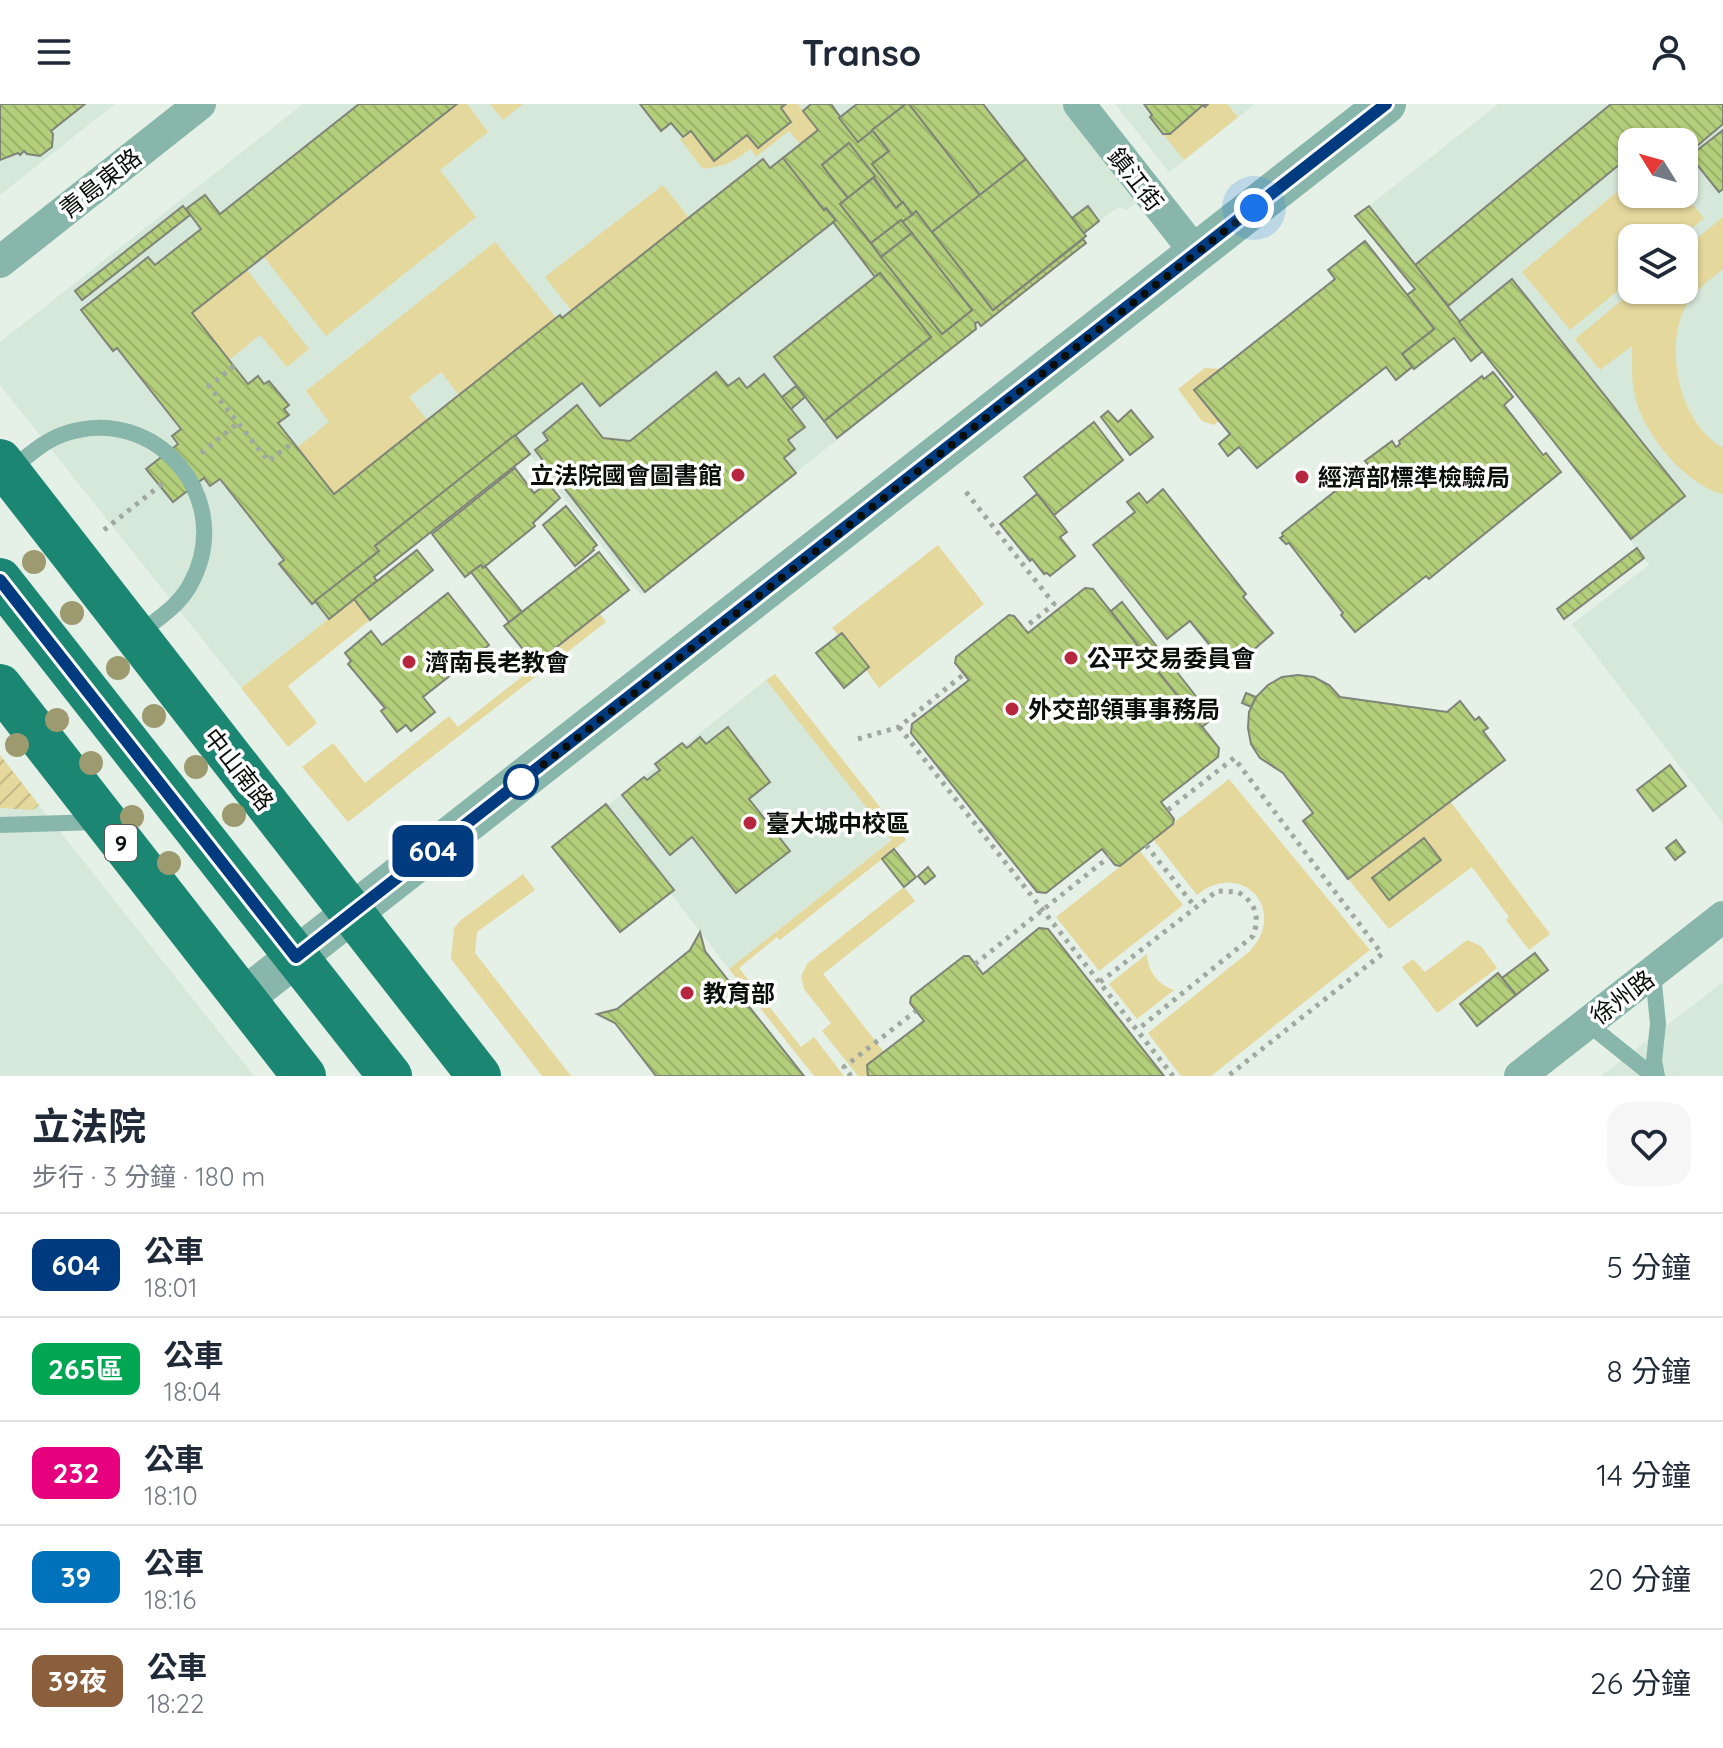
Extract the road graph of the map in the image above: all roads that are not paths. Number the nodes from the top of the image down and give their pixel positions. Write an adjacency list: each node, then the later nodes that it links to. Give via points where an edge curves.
1 (200, 104): 5 (street, 青島東路)
2 (1079, 104): 4 (street, 鎮江街)
3 (1386, 104): 4 (street)
4 (1196, 253): 12 (street)
5 (0, 262)
6 (4, 466): 8 (main road, 中山南路); 8 (lane, via 61,435 101,427 148,439 185,470 203,515 199,564 175,605)
7 (0, 580): 14 (main road)
8 (136, 636): 12 (main road, 中山南路)
9 (0, 686): 10 (main road, 9)
10 (105, 822): 11 (lane); 16 (main road, 9)
11 (0, 825)
12 (352, 914): 14 (street); 20 (main road, 中山南路)
13 (1723, 917): 15 (street, 徐州路)
14 (296, 957): 16 (street); 19 (main road)
15 (1653, 973): 17 (street, 徐州路); 22 (lane, via 1658,1024)
16 (242, 999): 18 (main road, 9)
17 (1587, 1023): 21 (street, 徐州路); 22 (lane)
18 (304, 1076)
19 (390, 1076)
20 (479, 1076)
21 (1520, 1076)
22 (1655, 1076)

